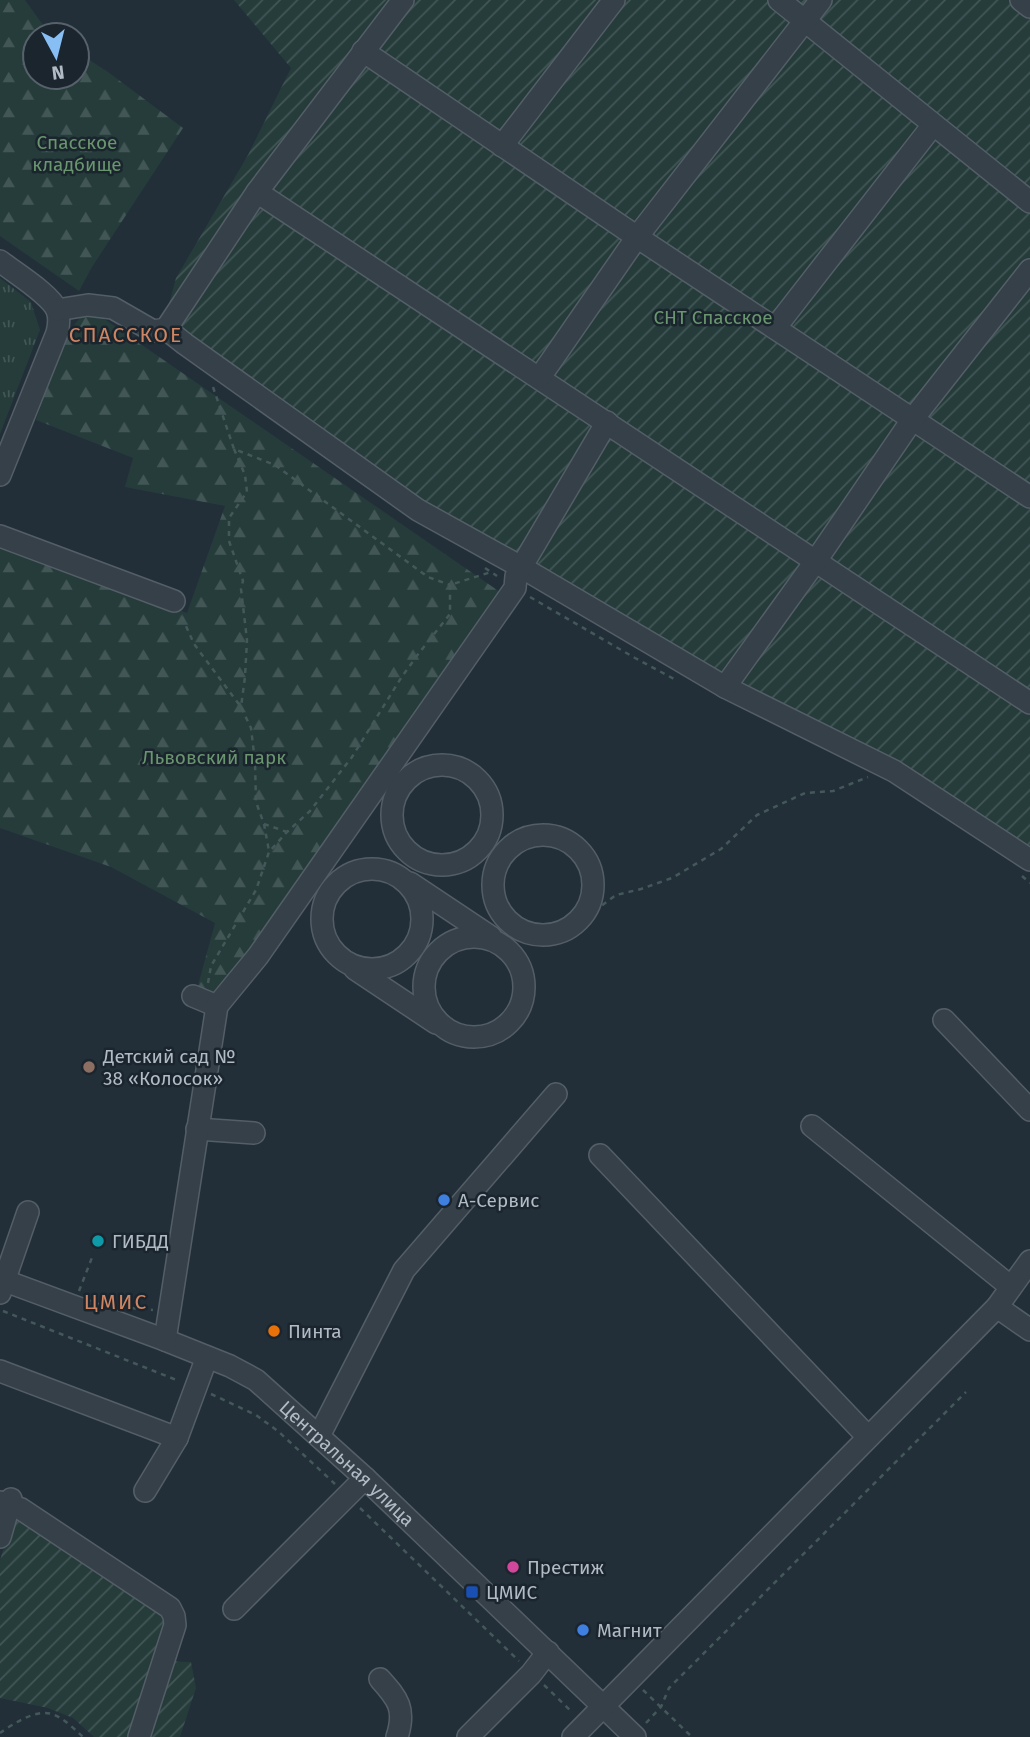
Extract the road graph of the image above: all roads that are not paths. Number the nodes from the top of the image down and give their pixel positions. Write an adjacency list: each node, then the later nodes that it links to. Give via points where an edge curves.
1 (403, 0): 8 (street)
2 (614, 0): 10 (street)
3 (779, 0): 7 (street)
4 (821, 0): 7 (street)
5 (1021, 0): 6 (street)
6 (1030, 7)
7 (806, 20): 9 (street); 13 (street)
8 (363, 51): 10 (street); 11 (street)
9 (933, 125): 12 (street); 17 (street)
10 (502, 146): 13 (street)
11 (257, 192): 18 (street); 19 (street)
12 (1030, 201)
13 (637, 237): 17 (street); 19 (street)
14 (0, 261): 16 (street, via 49,298)
15 (1030, 270): 20 (street)
16 (57, 310): 18 (street, via 88,305 113,308 153,331); 22 (street, via 57,333)
17 (775, 328): 20 (street)
18 (166, 329): 26 (street, via 418,510)
19 (540, 377): 21 (street)
20 (912, 419): 23 (street); 25 (street)
21 (607, 422): 25 (street); 26 (street)
22 (0, 475)
23 (1030, 497)
24 (0, 536): 27 (street)
25 (815, 562): 28 (street); 29 (street)
26 (521, 567): 28 (street); 42 (street, via 515,588 258,956 205,1001)
27 (174, 601)
28 (725, 687): 33 (street, via 894,771)
29 (1030, 703)
30 (487, 840): 31 (street); 32 (street, via 469,859 443,867); 32 (street, via 494,814 486,788 467,770 441,764 415,771 397,790 391,816 398,842)
31 (516, 841): 31 (street, via 498,860 492,886 499,912 518,930 544,937 570,929 589,910 595,884 587,858 568,840 542,834)
32 (411, 854): 34 (street)
33 (1030, 860)
34 (397, 874): 35 (street); 36 (street, via 371,868 345,875 327,894 321,920 328,946); 36 (street, via 416,892 424,918 418,944 399,963 373,971)
35 (499, 942): 38 (street, via 473,936 447,943 429,962 422,988 430,1014); 38 (street, via 518,960 526,986 519,1012 501,1031 475,1039)
36 (347, 965): 38 (street)
37 (944, 1020): 40 (street)
38 (449, 1032)
39 (556, 1094): 54 (street, via 404,1270)
40 (1030, 1110)
41 (812, 1126): 48 (street)
42 (197, 1129): 43 (street); 51 (street)
43 (254, 1133)
44 (600, 1154): 55 (street)
45 (29, 1212): 47 (street)
46 (1030, 1261): 48 (street)
47 (2, 1285): 51 (street, Центральная улица)
48 (1011, 1287): 49 (street)
49 (997, 1307): 50 (street); 55 (street)
50 (1030, 1329)
51 (165, 1340): 52 (street, Центральная улица)
52 (207, 1357): 54 (street, Центральная улица, via 256,1380); 56 (street)
53 (0, 1371): 56 (street)
54 (319, 1436): 57 (street, Центральная улица)
55 (868, 1437): 64 (street)
56 (177, 1438): 58 (street)
57 (365, 1478): 61 (street); 62 (street, Центральная улица)
58 (145, 1491)
59 (7, 1502): 60 (street); 67 (street, via 170,1608 174,1615 168,1651)
60 (0, 1537)
61 (234, 1609)
62 (548, 1652): 64 (street, Центральная улица); 69 (street)
63 (380, 1679): 68 (street, via 398,1700 401,1724)
64 (603, 1706): 65 (street); 66 (street, Центральная улица)
65 (579, 1731)
66 (635, 1736)
67 (139, 1737)
68 (397, 1737)
69 (468, 1737)

